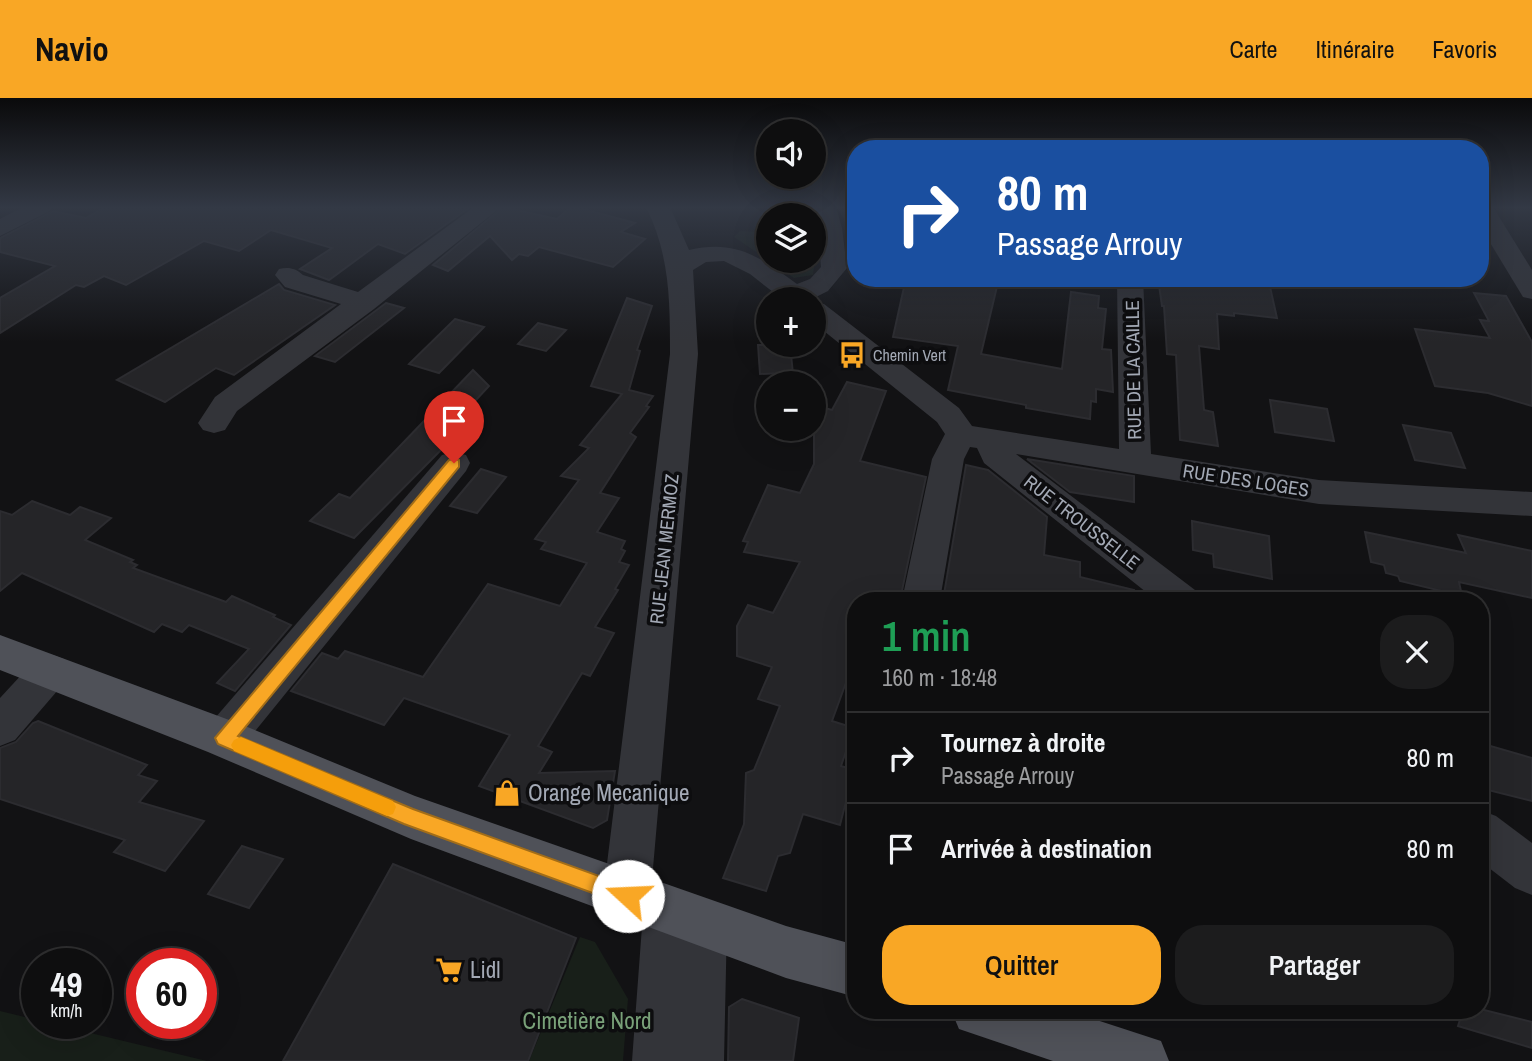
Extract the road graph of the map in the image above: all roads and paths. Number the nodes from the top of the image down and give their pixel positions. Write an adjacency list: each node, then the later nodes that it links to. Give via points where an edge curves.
1 (430, 252): 13 (street)
2 (678, 252): 7 (street, RUE JEAN MERMOZ)
3 (728, 252): 6 (street, RUE JEAN MERMOZ)
4 (832, 252): 10 (street, via 834,268)
5 (1508, 252): 12 (street)
6 (733, 255): 7 (street, via 706,254); 9 (street, RUE JEAN MERMOZ, via 746,259)
7 (682, 266): 28 (street, RUE JEAN MERMOZ, via 684,354)
8 (288, 275): 13 (street, via 294,281)
9 (783, 287)
10 (817, 287)
11 (1130, 287): 17 (street, RUE DE LA CAILLE)
12 (1532, 291)
13 (364, 303): 15 (street, via 226,404)
14 (826, 320): 16 (street, RUE TROUSSELLE)
15 (214, 423)
16 (976, 437): 17 (street, RUE DES LOGES); 20 (street, via 954,445 948,459); 21 (street, RUE TROUSSELLE)
17 (1135, 461): 19 (street, RUE DES LOGES, via 1319,492)
18 (454, 463): 25 (street)
19 (1532, 504)
20 (923, 592)
21 (1172, 592)
22 (0, 652): 23 (main road)
23 (50, 671): 24 (street); 25 (main road)
24 (0, 726)
25 (224, 738): 28 (main road, via 411,817)
26 (1489, 839): 27 (street)
27 (1532, 872)
28 (666, 909): 29 (main road, via 786,952); 31 (street); 32 (street)
29 (847, 959)
30 (1007, 1019): 33 (main road)
31 (659, 1061)
32 (697, 1061)
33 (1142, 1061)

